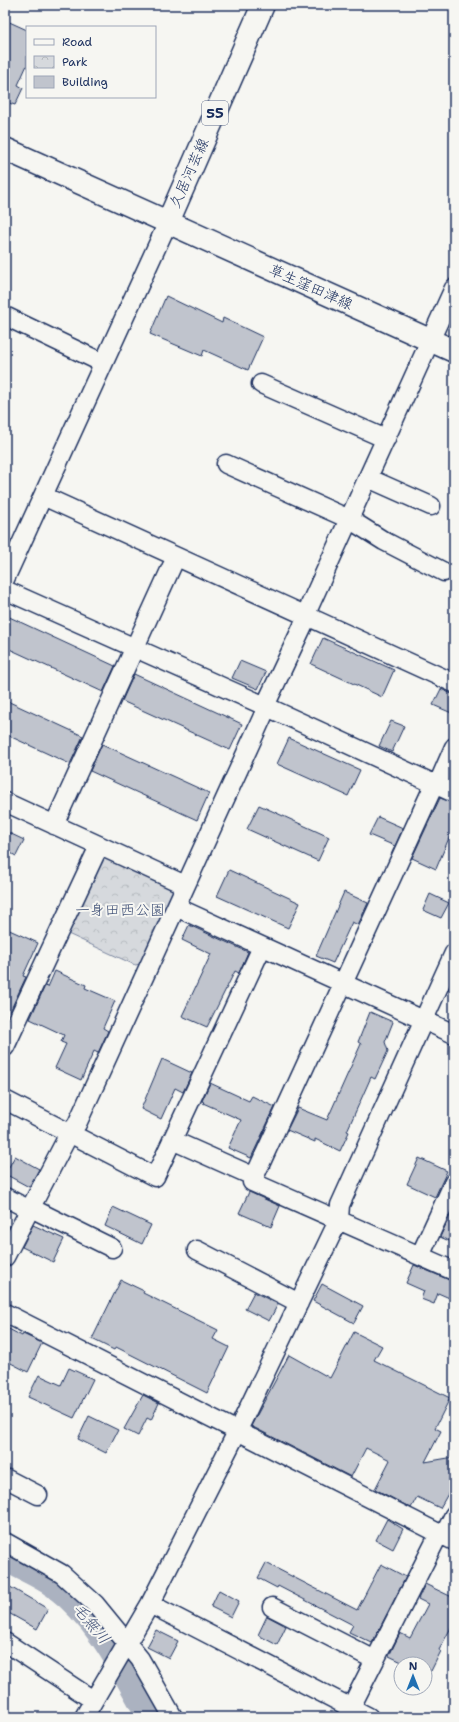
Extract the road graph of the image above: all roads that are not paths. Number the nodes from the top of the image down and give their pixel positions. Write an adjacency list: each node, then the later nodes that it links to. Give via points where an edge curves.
1 (263, 5): 3 (main road, 久居河芸線 / 55)
2 (5, 149): 3 (main road, 久居河芸線)
3 (168, 222): 6 (main road, 草生窪田津線); 8 (street)
4 (454, 288): 6 (street)
5 (5, 316): 8 (street)
6 (430, 341): 7 (main road, 草生窪田津線); 10 (street)
7 (454, 352)
8 (103, 363): 13 (street)
9 (261, 384): 10 (street)
10 (386, 439): 12 (street)
11 (226, 464): 15 (street)
12 (368, 478): 14 (street); 15 (street)
13 (43, 496): 16 (street); 18 (street)
14 (431, 506)
15 (349, 519): 17 (street, via 384,541); 20 (street)
16 (176, 557): 20 (street); 21 (street)
17 (444, 572)
18 (5, 579)
19 (5, 590): 21 (street)
20 (306, 616): 22 (street); 23 (street)
21 (134, 648): 23 (street); 28 (street)
22 (454, 683)
23 (266, 706): 25 (street); 30 (street)
24 (454, 747): 25 (street)
25 (436, 785): 26 (street); 34 (street)
26 (454, 794)
27 (5, 802): 28 (street)
28 (54, 825): 29 (street)
29 (99, 846): 30 (street); 37 (street)
30 (185, 886): 31 (street)
31 (176, 907): 32 (street); 39 (street, via 76,1124)
32 (262, 947): 34 (street); 40 (street)
33 (454, 953): 35 (street)
34 (343, 983): 35 (street); 41 (street)
35 (424, 1020): 36 (street); 45 (street, via 340,1205)
36 (454, 1034)
37 (5, 1047)
38 (5, 1100): 39 (street, via 60,1127)
39 (68, 1134): 40 (street, via 155,1177); 44 (street)
40 (172, 1140): 41 (street)
41 (254, 1177): 45 (street, via 252,1182)
42 (454, 1182): 48 (street)
43 (5, 1197): 44 (street)
44 (31, 1209): 46 (street); 49 (street)
45 (340, 1219): 48 (street); 51 (street)
46 (112, 1248)
47 (197, 1250): 51 (street)
48 (420, 1256): 50 (street)
49 (5, 1257)
50 (454, 1271)
51 (299, 1303): 53 (street)
52 (5, 1313): 53 (street)
53 (237, 1432): 57 (street); 59 (street)
54 (5, 1478): 55 (street)
55 (38, 1495)
56 (454, 1515): 57 (street)
57 (446, 1537): 63 (street)
58 (5, 1542): 62 (street, via 62,1574 95,1604)
59 (150, 1604): 62 (street); 65 (street)
60 (272, 1607): 63 (street)
61 (5, 1642): 64 (street)
62 (127, 1644): 64 (street); 67 (street, via 140,1659)
63 (375, 1660): 65 (street)
64 (93, 1700): 66 (street)
65 (348, 1712): 68 (street)
66 (84, 1717)
67 (173, 1717)
68 (368, 1717)

